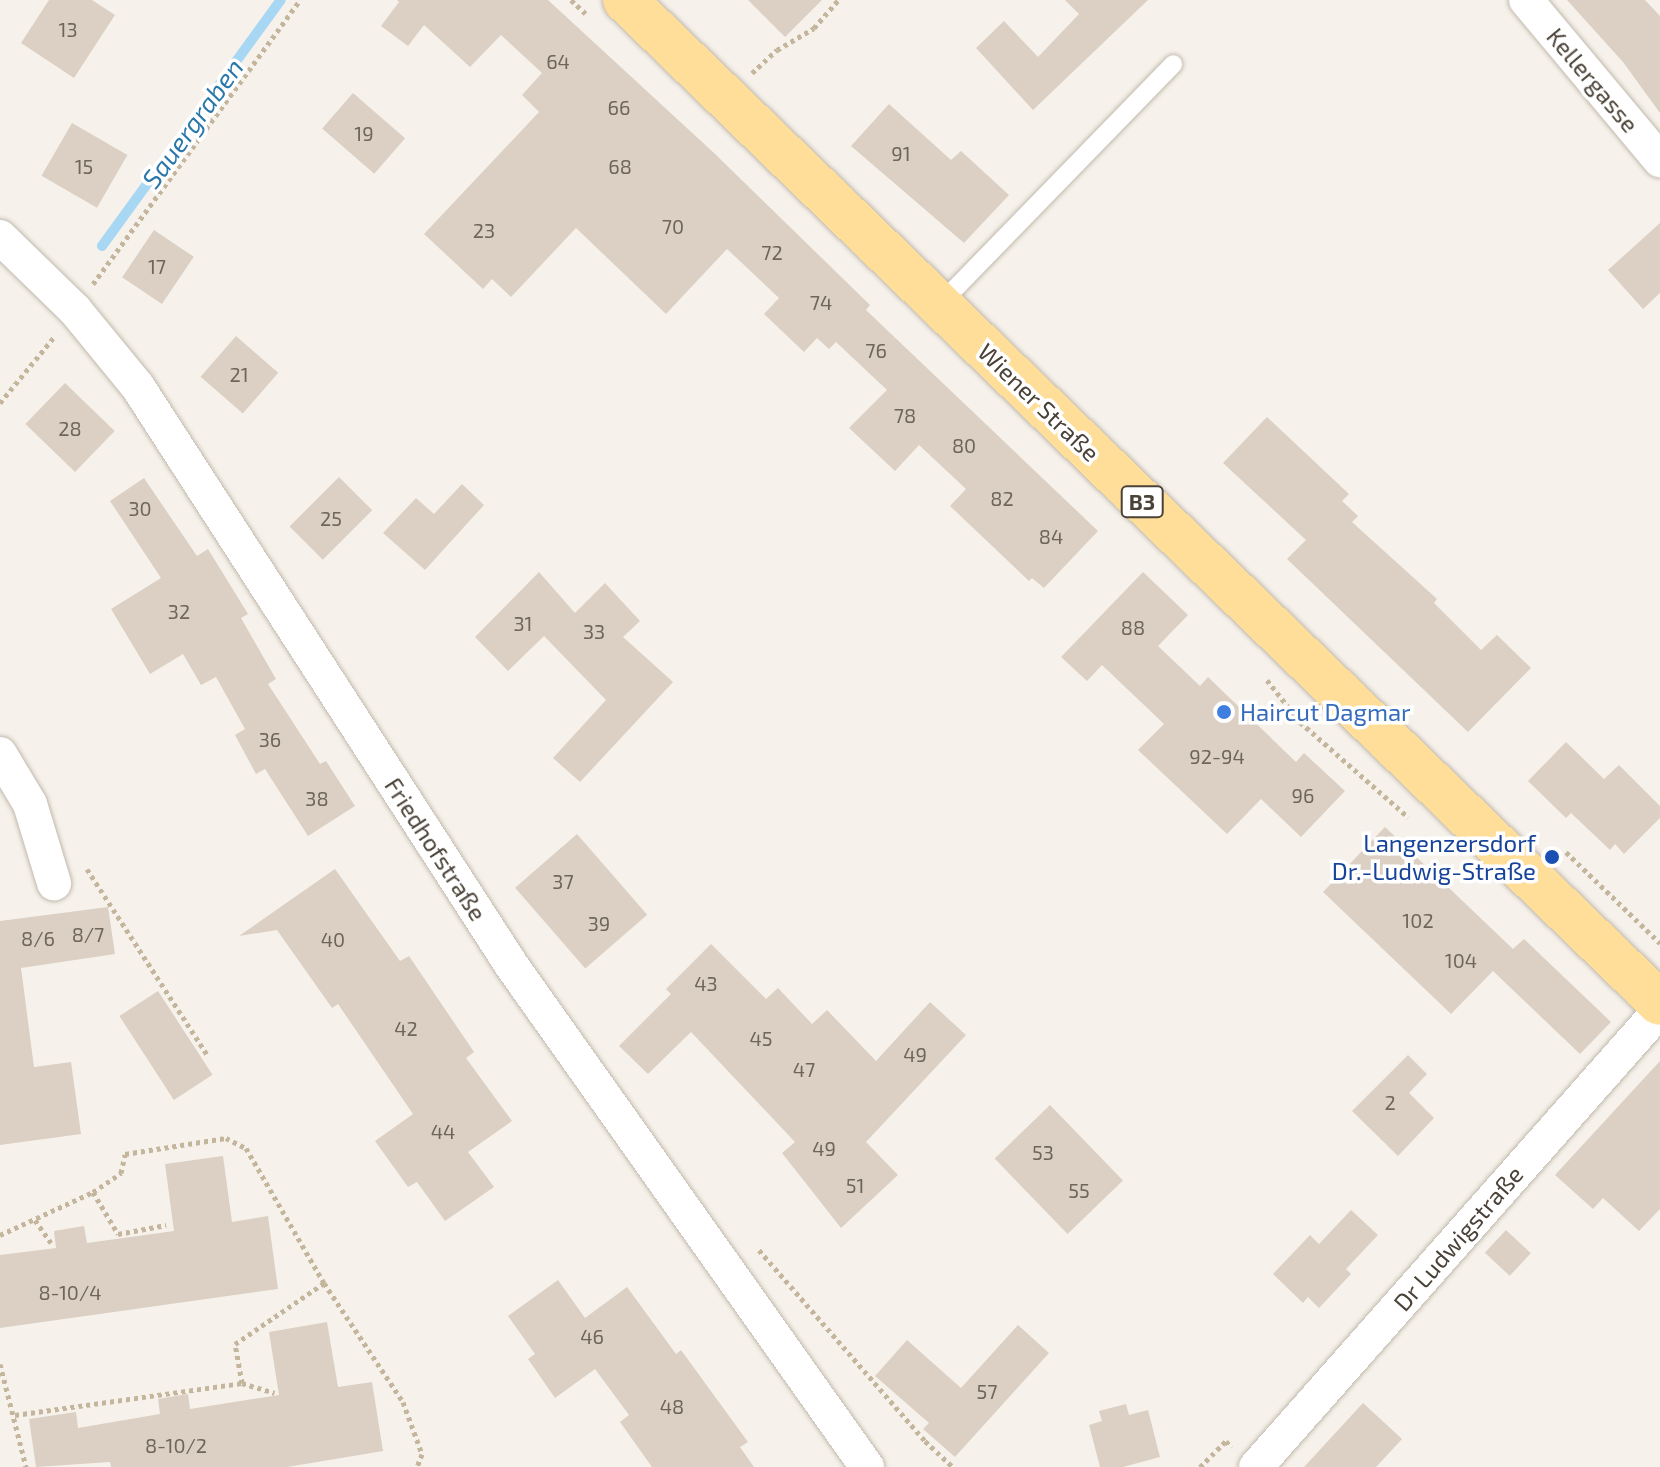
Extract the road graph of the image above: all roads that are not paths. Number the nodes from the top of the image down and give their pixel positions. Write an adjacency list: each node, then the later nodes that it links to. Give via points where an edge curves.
1 (625, 0): 6 (main road, Wiener Straße / B3)
2 (1526, 0): 4 (street, Kellergasse)
3 (1173, 64): 6 (lane)
4 (1660, 160)
5 (0, 237): 11 (street, Friedhofstraße, via 75,310 138,387 545,1015)
6 (939, 305): 9 (main road, Wiener Straße / B3)
7 (0, 754): 8 (street, via 30,804)
8 (54, 883)
9 (1660, 1003)
10 (1660, 1010): 12 (street, Dr Ludwigstraße)
11 (867, 1467)
12 (1256, 1467)

